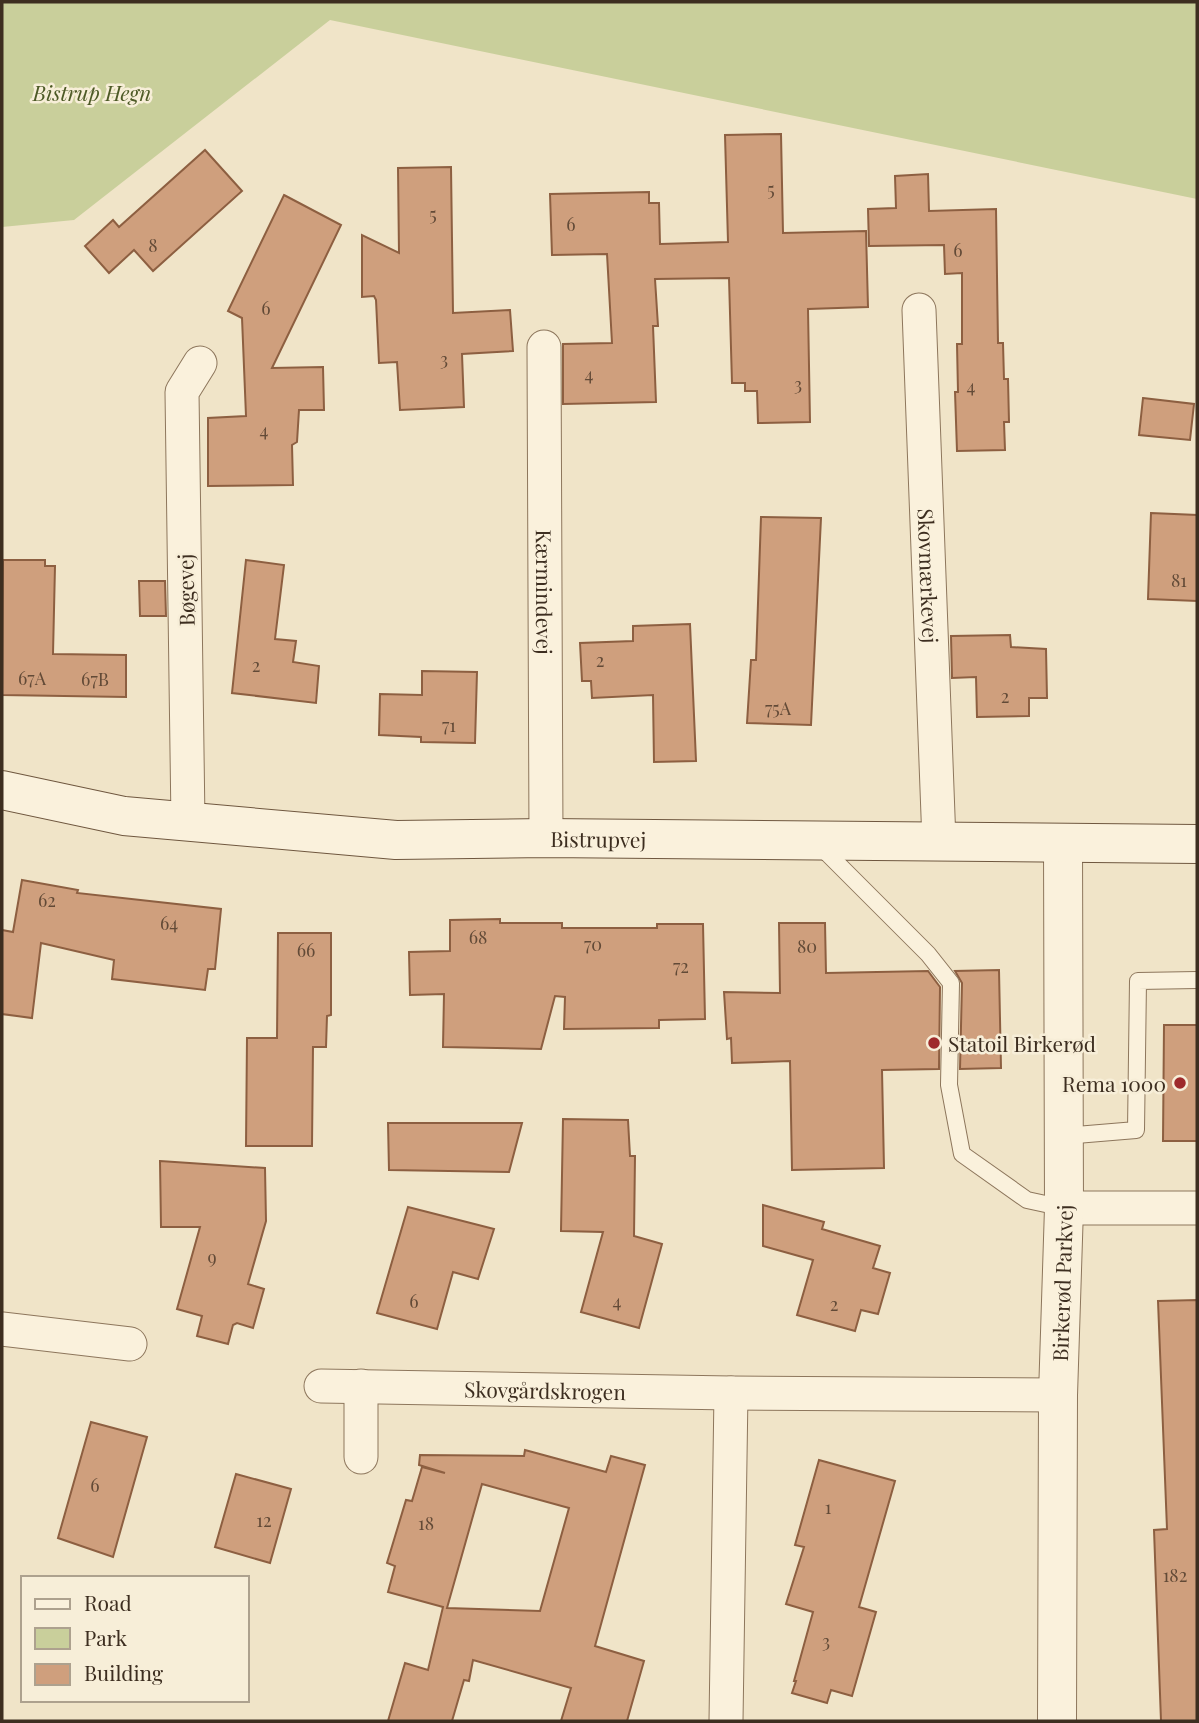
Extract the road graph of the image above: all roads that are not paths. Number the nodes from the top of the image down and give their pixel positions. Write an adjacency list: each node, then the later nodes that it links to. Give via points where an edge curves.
1 (919, 310): 8 (street, Skovmærkevej)
2 (544, 347): 6 (street, Kærmindevej)
3 (200, 363): 5 (street, Bøgevej, via 182,392)
4 (2, 790): 5 (main road, Bistrupvej, via 124,816)
5 (188, 822): 6 (main road, Bistrupvej, via 396,839)
6 (546, 838): 7 (main road, Bistrupvej)
7 (815, 841): 8 (main road, Bistrupvej); 13 (lane, via 928,954 951,984 949,1085 962,1154 1027,1200)
8 (939, 842): 9 (main road, Bistrupvej)
9 (1063, 844): 10 (main road, Bistrupvej); 12 (main road, Birkerød Parkvej)
10 (1197, 844)
11 (1197, 980): 12 (lane, via 1138,981 1136,1130)
12 (1064, 1136): 13 (main road, Birkerød Parkvej)
13 (1064, 1208): 14 (street); 20 (main road, Birkerød Parkvej)
14 (1197, 1208)
15 (2, 1329): 16 (street)
16 (130, 1343)
17 (321, 1386): 18 (street, Skovgårdskrogen)
18 (361, 1386): 19 (street, Skovgårdskrogen); 21 (street)
19 (731, 1393): 20 (street, Skovgårdskrogen); 22 (street)
20 (1058, 1395): 23 (main road, Birkerød Parkvej)
21 (361, 1457)
22 (726, 1721)
23 (1057, 1721)

